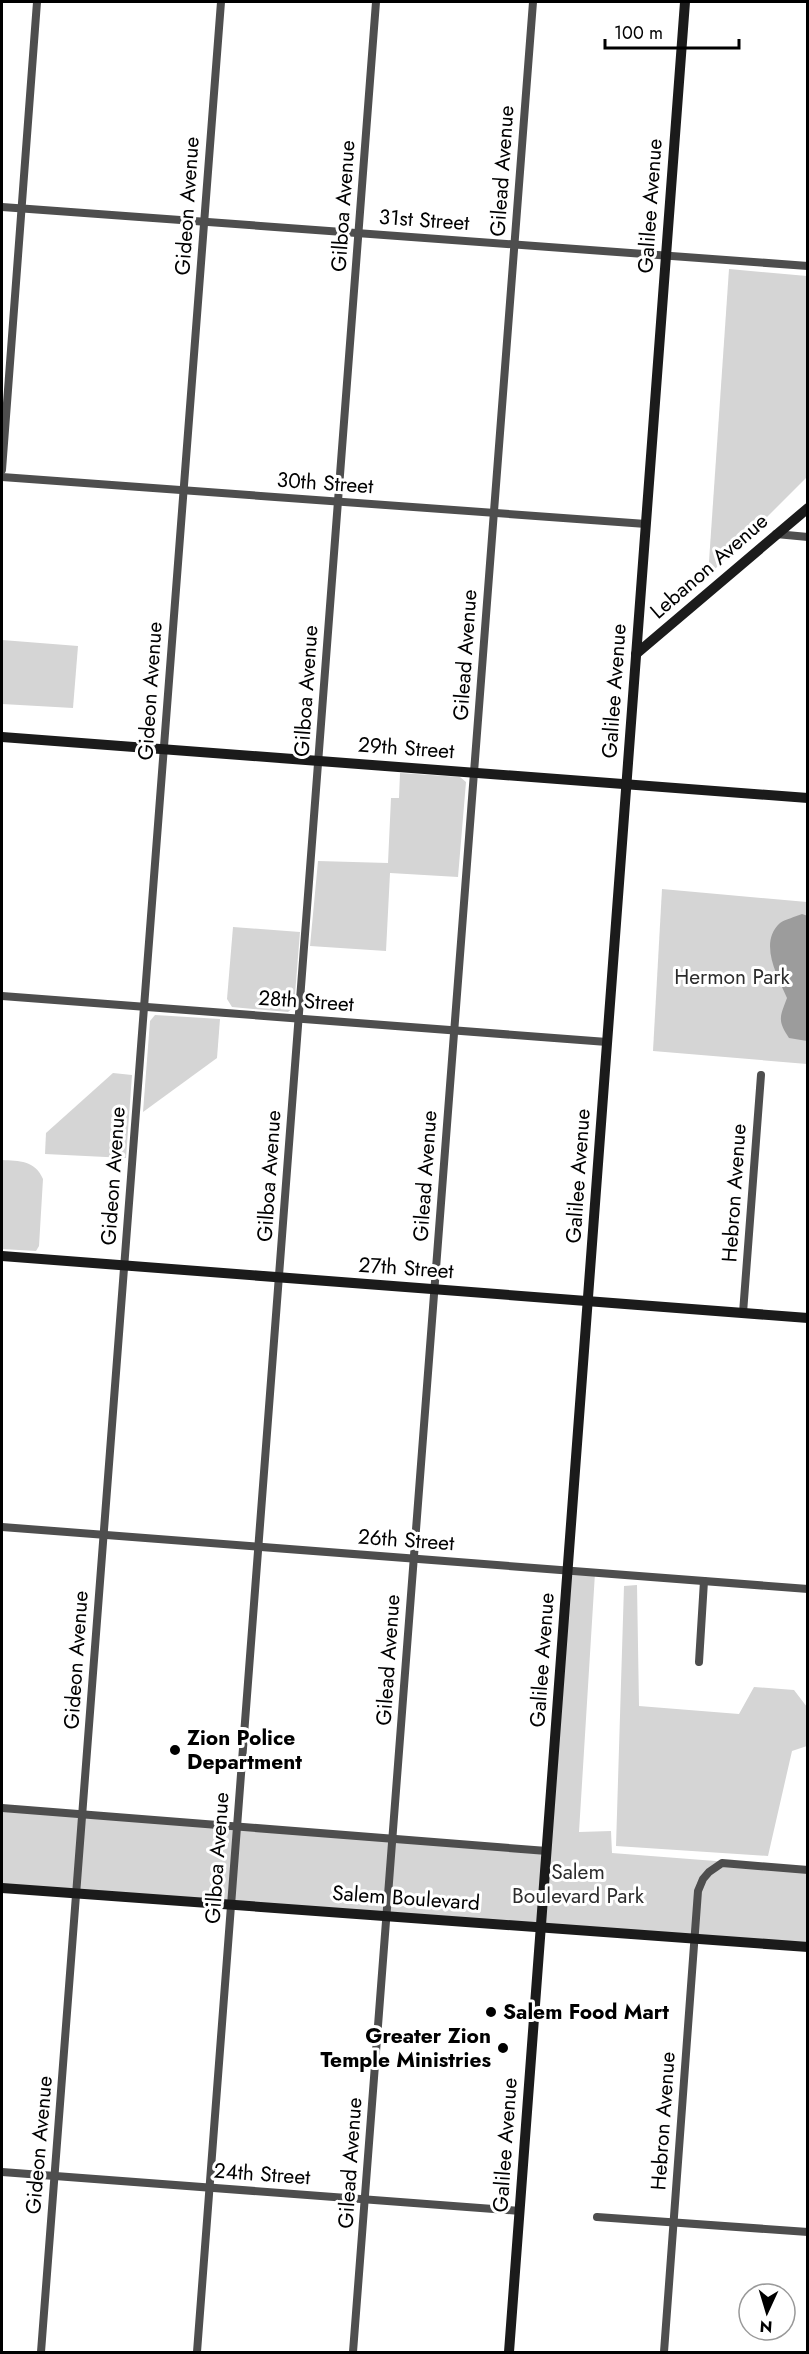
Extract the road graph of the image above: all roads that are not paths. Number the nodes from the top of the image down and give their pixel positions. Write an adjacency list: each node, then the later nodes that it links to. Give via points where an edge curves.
1 (38, 2): 7 (street)
2 (221, 2): 8 (street, Gideon Avenue)
3 (376, 2): 9 (street, Gilboa Avenue)
4 (533, 2): 10 (street, Gilead Avenue)
5 (684, 2): 11 (street, Galilee Avenue)
6 (2, 207): 7 (street, 31st Street)
7 (21, 209): 8 (street, 31st Street); 13 (street)
8 (204, 222): 9 (street, 31st Street); 15 (street, Gideon Avenue)
9 (359, 233): 10 (street, 31st Street); 16 (street, Gilboa Avenue)
10 (514, 244): 11 (street, 31st Street); 18 (street, Gilead Avenue)
11 (666, 256): 12 (street, 31st Street); 19 (street, Galilee Avenue)
12 (807, 266)
13 (2, 470)
14 (2, 477): 15 (street, 30th Street)
15 (183, 490): 16 (street, 30th Street); 24 (street, Gideon Avenue)
16 (338, 502): 18 (street, 30th Street); 25 (street, Gilboa Avenue)
17 (807, 508): 20 (street, Lebanon Avenue)
18 (494, 513): 19 (street, 30th Street); 26 (street, Gilead Avenue)
19 (646, 524): 22 (street, Galilee Avenue)
20 (776, 534): 21 (street); 22 (street, Lebanon Avenue)
21 (807, 537)
22 (636, 654): 27 (street, Galilee Avenue)
23 (2, 737): 24 (street, 29th Street)
24 (163, 749): 25 (street, 29th Street); 30 (street, Gideon Avenue)
25 (318, 761): 26 (street, 29th Street); 31 (street, Gilboa Avenue)
26 (474, 773): 27 (street, 29th Street); 32 (street, Gilead Avenue)
27 (627, 784): 28 (street, 29th Street); 33 (street, Galilee Avenue)
28 (807, 798)
29 (2, 996): 30 (street, 28th Street)
30 (144, 1007): 31 (street, 28th Street); 36 (street, Gideon Avenue)
31 (299, 1018): 32 (street, 28th Street); 37 (street, Gilboa Avenue)
32 (454, 1030): 33 (street, 28th Street); 38 (street, Gilead Avenue)
33 (607, 1042): 39 (street, Galilee Avenue)
34 (761, 1076): 40 (street, Hebron Avenue)
35 (2, 1256): 36 (street, 27th Street)
36 (124, 1266): 37 (street, 27th Street); 43 (street, Gideon Avenue)
37 (279, 1278): 38 (street, 27th Street); 44 (street, Gilboa Avenue)
38 (434, 1290): 39 (street, 27th Street); 45 (street, Gilead Avenue)
39 (588, 1301): 40 (street, 27th Street); 46 (street, Galilee Avenue)
40 (743, 1314): 41 (street, 27th Street)
41 (807, 1318)
42 (2, 1527): 43 (street, 26th Street)
43 (103, 1535): 44 (street, 26th Street); 51 (street, Gideon Avenue)
44 (258, 1547): 45 (street, 26th Street); 52 (street, Gilboa Avenue)
45 (414, 1559): 46 (street, 26th Street); 53 (street, Gilead Avenue)
46 (568, 1571): 47 (street, 26th Street); 54 (street, Galilee Avenue)
47 (704, 1581): 48 (street, 26th Street); 49 (street)
48 (807, 1589)
49 (699, 1662)
50 (2, 1808): 51 (street)
51 (83, 1814): 52 (street); 57 (street, Gideon Avenue)
52 (237, 1827): 53 (street); 58 (street, Gilboa Avenue)
53 (393, 1839): 54 (street); 59 (street, Gilead Avenue)
54 (547, 1851): 60 (street, Galilee Avenue)
55 (807, 1870): 61 (street, Hebron Avenue, via 722,1863 709,1872 698,1891)
56 (2, 1888): 57 (street, Salem Boulevard)
57 (77, 1894): 58 (street, Salem Boulevard); 64 (street, Gideon Avenue)
58 (231, 1905): 59 (street, Salem Boulevard); 65 (street, Gilboa Avenue)
59 (387, 1917): 60 (street, Salem Boulevard); 66 (street, Gilead Avenue)
60 (541, 1928): 61 (street, Salem Boulevard); 67 (street, Galilee Avenue)
61 (695, 1939): 62 (street, Salem Boulevard); 69 (street, Hebron Avenue)
62 (807, 1947)
63 (2, 2172): 64 (street, 24th Street)
64 (54, 2176): 65 (street, 24th Street); 71 (street, Gideon Avenue)
65 (209, 2188): 66 (street, 24th Street); 72 (street, Gilboa Avenue)
66 (365, 2199): 67 (street, 24th Street); 73 (street, Gilead Avenue)
67 (520, 2211): 74 (street, Galilee Avenue)
68 (597, 2217): 69 (street)
69 (674, 2222): 70 (street); 75 (street, Hebron Avenue)
70 (807, 2232)
71 (41, 2352)
72 (197, 2352)
73 (353, 2352)
74 (509, 2352)
75 (664, 2352)

